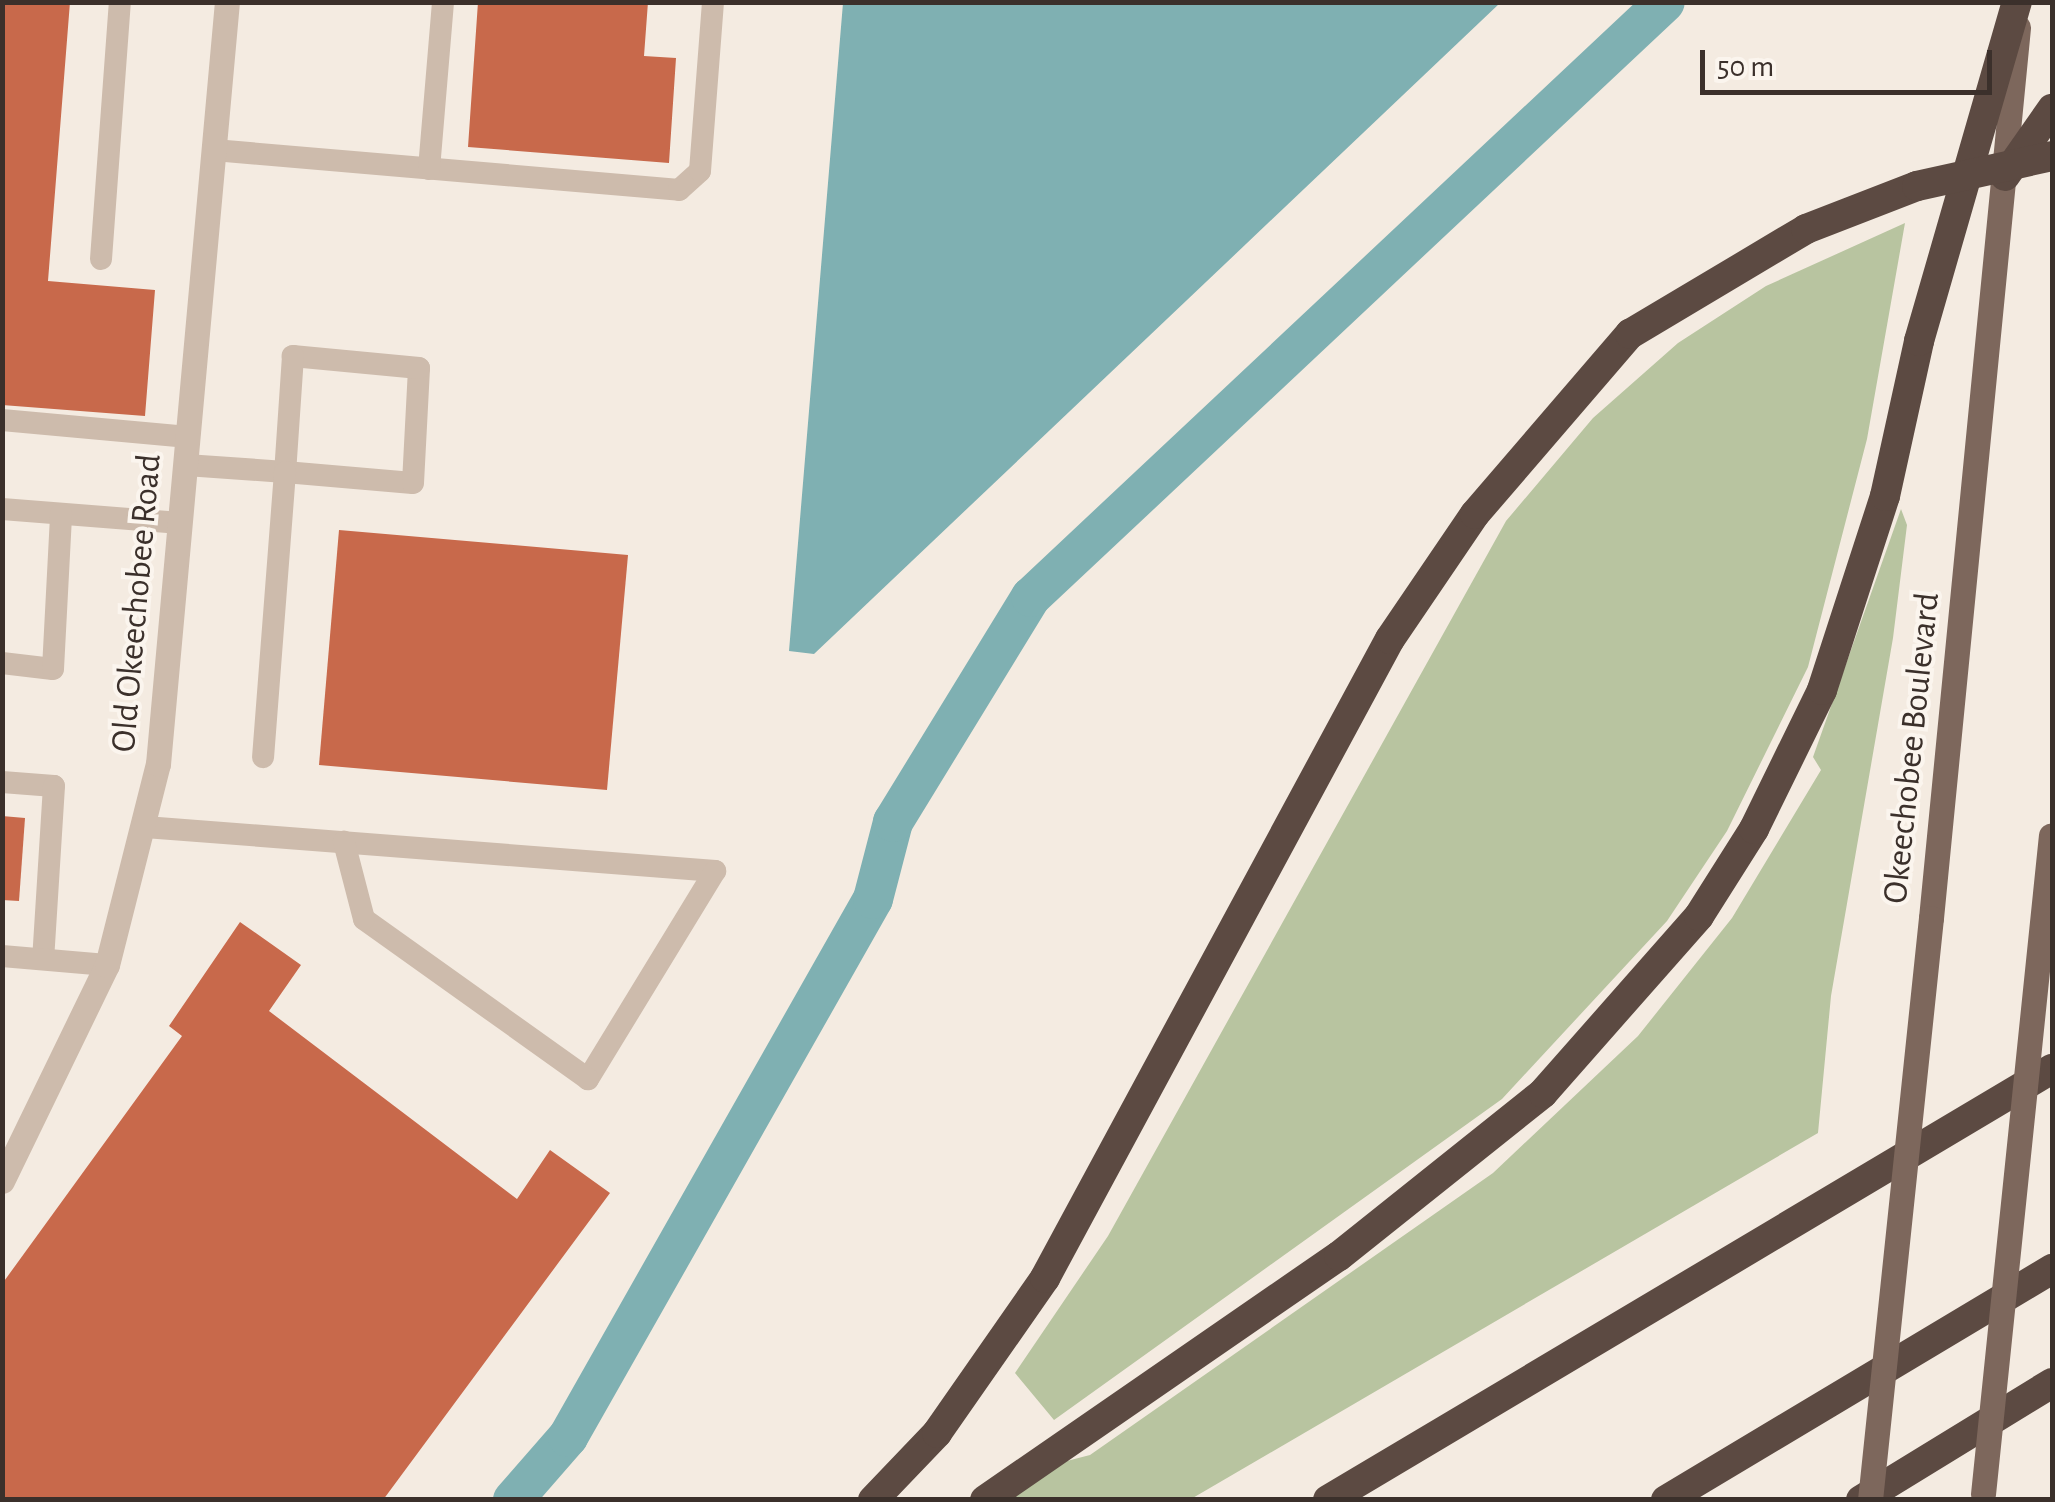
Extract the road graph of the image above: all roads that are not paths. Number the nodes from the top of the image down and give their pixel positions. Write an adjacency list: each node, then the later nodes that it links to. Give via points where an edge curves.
1 (120, 2): 11 (lane)
2 (227, 2): 7 (street, Old Okeechobee Road)
3 (443, 2): 9 (lane)
4 (714, 2): 9 (lane, via 700,170 679,190)
5 (2019, 2): 10 (main road, Okeechobee Boulevard); 34 (highway, via 1919,341 1885,496 1822,690 1754,830 1699,916 1543,1092 1339,1256)
6 (2052, 110): 10 (highway)
7 (214, 150): 9 (lane); 13 (street, Old Okeechobee Road)
8 (2052, 156): 33 (highway, bridge, via 1917,186 1806,229 1630,334 1474,514 1390,639 1045,1278 938,1433)
9 (429, 169)
10 (2004, 176): 38 (main road, Okeechobee Boulevard, bridge)
11 (101, 259)
12 (2, 420): 13 (lane)
13 (188, 436): 14 (street, Old Okeechobee Road)
14 (186, 465): 15 (lane); 18 (street, Old Okeechobee Road)
15 (285, 472): 15 (lane, via 412,483 419,368 293,356); 20 (lane)
16 (2, 509): 17 (lane)
17 (61, 514): 18 (lane); 19 (lane, via 53,668)
18 (180, 523): 23 (street, Old Okeechobee Road)
19 (2, 663)
20 (262, 756)
21 (2, 782): 26 (lane, via 54,786)
22 (2052, 826): 32 (main road, bridge)
23 (144, 827): 24 (lane); 27 (street, Old Okeechobee Road)
24 (344, 842): 24 (lane, via 540,858 715,871 588,1078 364,919)
25 (2, 956): 26 (lane)
26 (44, 959): 27 (lane)
27 (108, 965): 29 (street, Old Okeechobee Road)
28 (2052, 1069): 35 (highway)
29 (2, 1180)
30 (2052, 1269): 36 (highway)
31 (2052, 1384): 37 (highway)
32 (1983, 1497)
33 (873, 1500)
34 (985, 1500)
35 (1328, 1500)
36 (1666, 1500)
37 (1861, 1500)
38 (1870, 1500)

